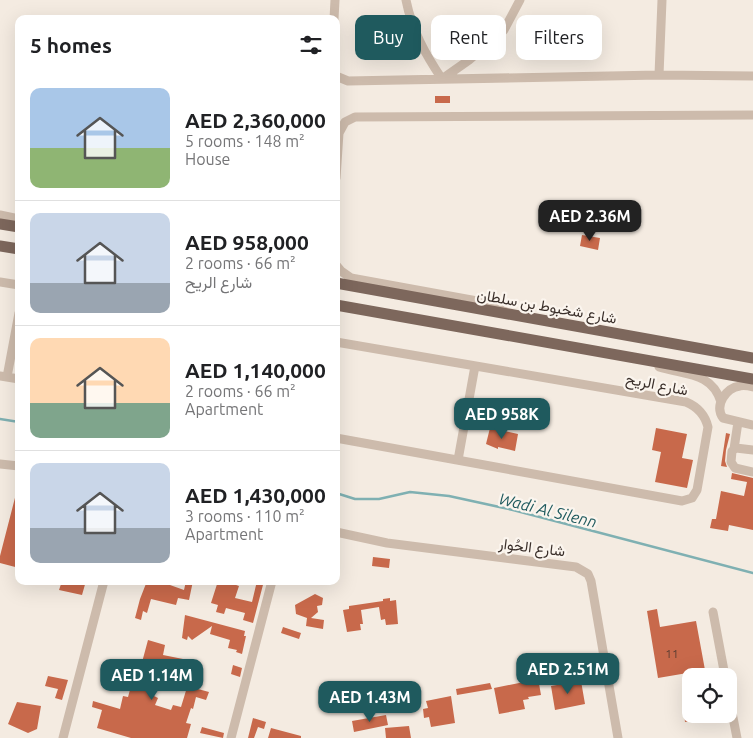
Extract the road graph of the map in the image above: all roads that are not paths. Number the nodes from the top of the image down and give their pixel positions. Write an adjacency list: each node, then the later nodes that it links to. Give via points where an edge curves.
1 (335, 0): 5 (street)
2 (406, 0): 9 (street, via 424,52)
3 (520, 0): 9 (street, via 504,30)
4 (662, 0): 6 (street)
5 (334, 15)
6 (659, 75): 7 (street); 9 (street)
7 (753, 76)
8 (340, 78): 9 (street, via 348,81)
9 (442, 79)
10 (753, 116): 11 (street, via 355,117 344,122)
11 (340, 131)
12 (0, 216): 13 (street)
13 (15, 218)
14 (0, 224): 15 (main road)
15 (15, 226)
16 (0, 246): 17 (main road)
17 (15, 248)
18 (340, 270): 23 (street, via 351,278 488,303)
19 (0, 282): 20 (street)
20 (15, 284)
21 (340, 284): 23 (main road, شارع شخبوط بن سلطان)
22 (340, 306): 27 (main road)
23 (508, 314): 26 (main road, شارع شخبوط بن سلطان)
24 (15, 330): 29 (street)
25 (340, 343): 28 (street, شارع الريح)
26 (753, 358)
27 (639, 359): 30 (main road); 32 (street, via 705,379 716,389)
28 (475, 366): 38 (street); 38 (street, شارع الريح, via 686,402 703,414 708,434 697,490 687,500)
29 (4, 376)
30 (753, 379)
31 (753, 387): 32 (street, via 733,388)
32 (721, 402): 33 (street, via 723,418)
33 (738, 422): 34 (street); 36 (street)
34 (753, 425)
35 (340, 439): 38 (street, شارع الريح)
36 (734, 449): 37 (street); 41 (street, via 732,465)
37 (753, 450)
38 (458, 460)
39 (0, 464): 40 (street)
40 (15, 466)
41 (753, 472)
42 (340, 533): 50 (street, شارع الحُوار, via 387,543 583,570 591,581)
43 (103, 585): 48 (street)
44 (271, 585): 49 (street)
45 (713, 612): 46 (street)
46 (724, 668)
47 (734, 723): 51 (street)
48 (64, 738)
49 (231, 738)
50 (618, 738)
51 (737, 738)

